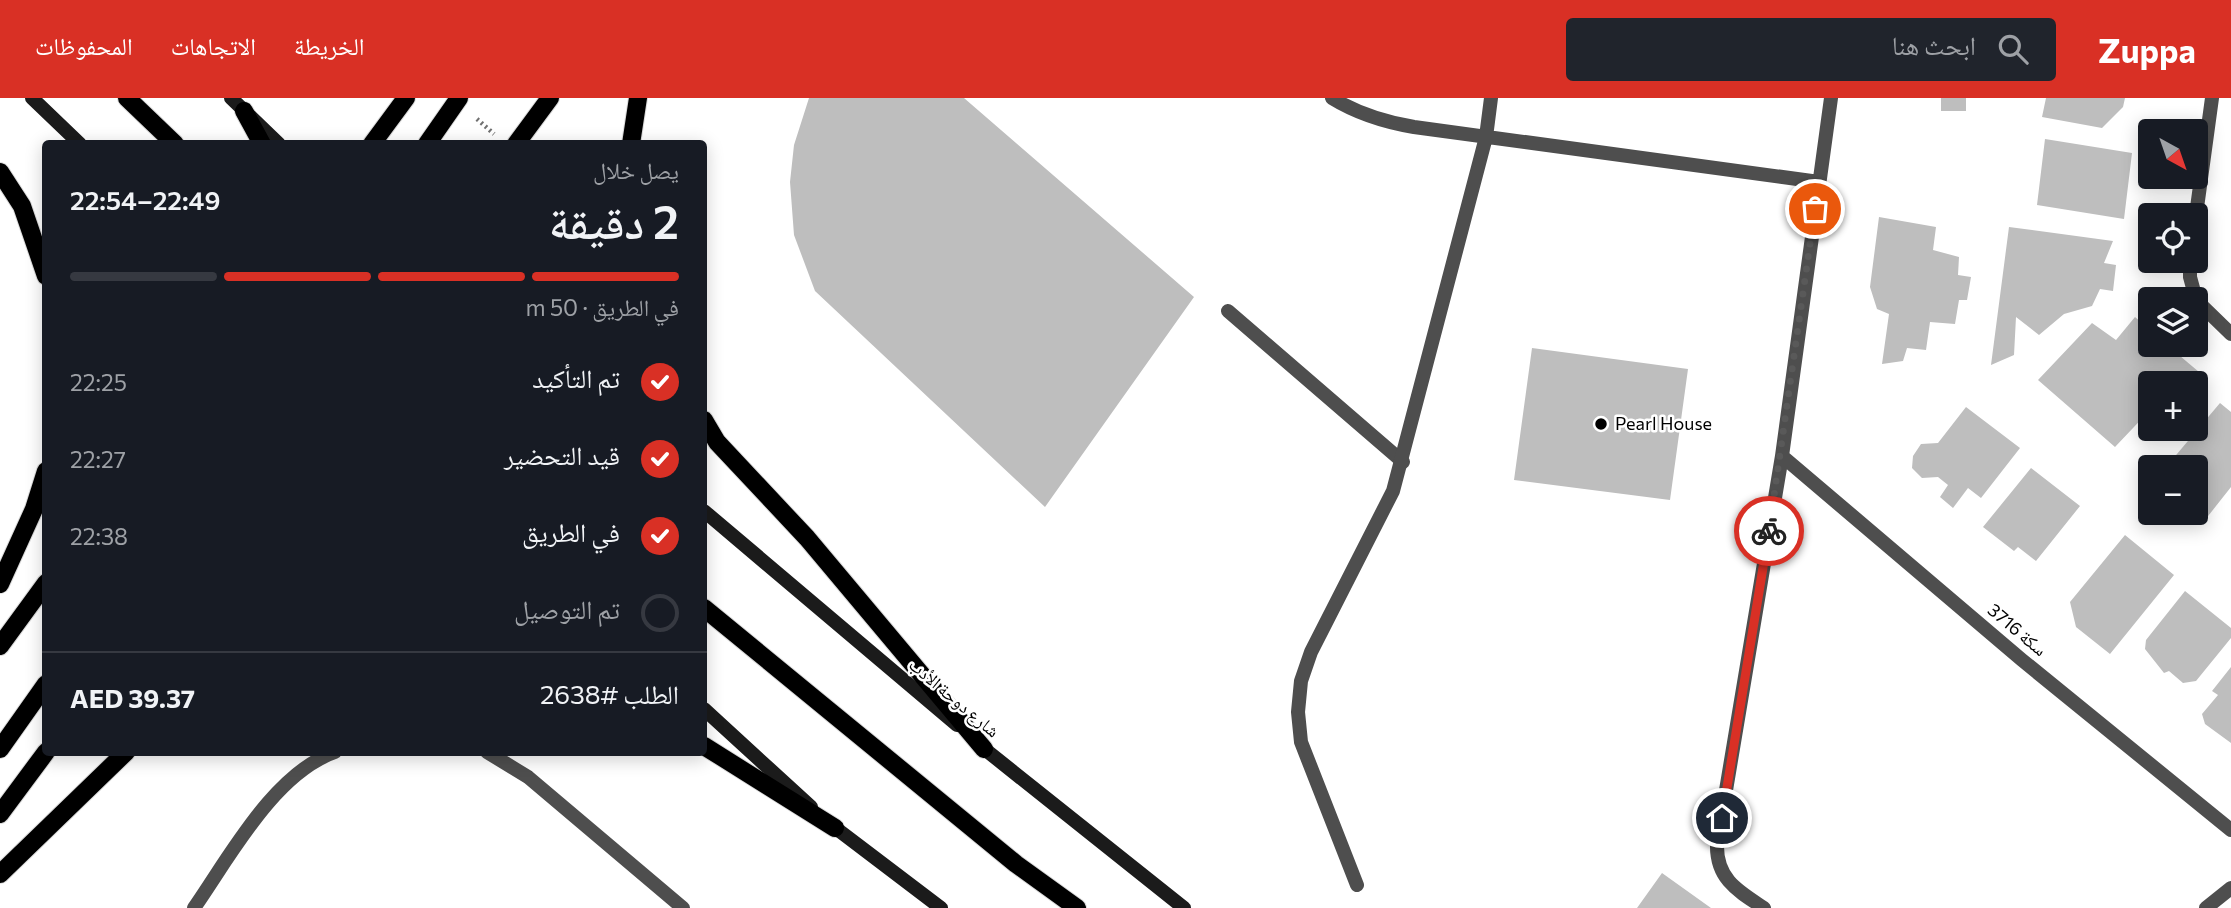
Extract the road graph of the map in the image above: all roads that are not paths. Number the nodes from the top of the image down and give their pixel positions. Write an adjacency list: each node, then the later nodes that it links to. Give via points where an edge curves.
1 (32, 98): 14 (main road)
2 (127, 98): 15 (main road)
3 (231, 98): 12 (main road)
4 (406, 98): 18 (main road)
5 (459, 98): 19 (main road)
6 (550, 98): 20 (main road)
7 (638, 98): 21 (main road)
8 (1332, 98): 13 (street, via 1383,122)
9 (1491, 98): 13 (street)
10 (1831, 98): 23 (street)
11 (2212, 98): 24 (street)
12 (244, 111): 16 (main road); 17 (main road)
13 (1486, 137): 23 (street); 31 (street)
14 (76, 140)
15 (171, 140)
16 (260, 140)
17 (275, 140)
18 (375, 140)
19 (430, 140)
20 (519, 140)
21 (632, 140)
22 (0, 172): 25 (main road, via 22,206)
23 (1819, 182): 30 (street)
24 (2198, 203)
25 (42, 264)
26 (1227, 311): 31 (street)
27 (2208, 312): 28 (street)
28 (2231, 334)
29 (707, 425): 42 (main road)
30 (1782, 456): 49 (street, سكة 3716); 58 (street, via 1717,855 1724,878)
31 (1403, 462): 51 (street, via 1377,526 1311,652 1297,712 1301,742)
32 (42, 484): 34 (main road)
33 (707, 514): 42 (main road, شارع دوحة الأدب)
34 (0, 584)
35 (42, 588): 37 (main road)
36 (707, 610): 56 (main road, via 1016,864)
37 (0, 646)
38 (42, 690): 41 (main road)
39 (707, 712): 48 (main road)
40 (707, 748): 48 (main road)
41 (0, 749)
42 (984, 749): 57 (main road, شارع دوحة الأدب)
43 (43, 756): 47 (main road)
44 (122, 756): 50 (main road)
45 (325, 756): 53 (street, via 281,788)
46 (494, 756): 54 (street, via 528,777)
47 (0, 814)
48 (835, 828): 55 (main road)
49 (2231, 830)
50 (0, 874)
51 (1357, 885)
52 (2231, 888): 59 (street)
53 (194, 908)
54 (683, 908)
55 (941, 908)
56 (1077, 908)
57 (1184, 908)
58 (1764, 908)
59 (2206, 908)

